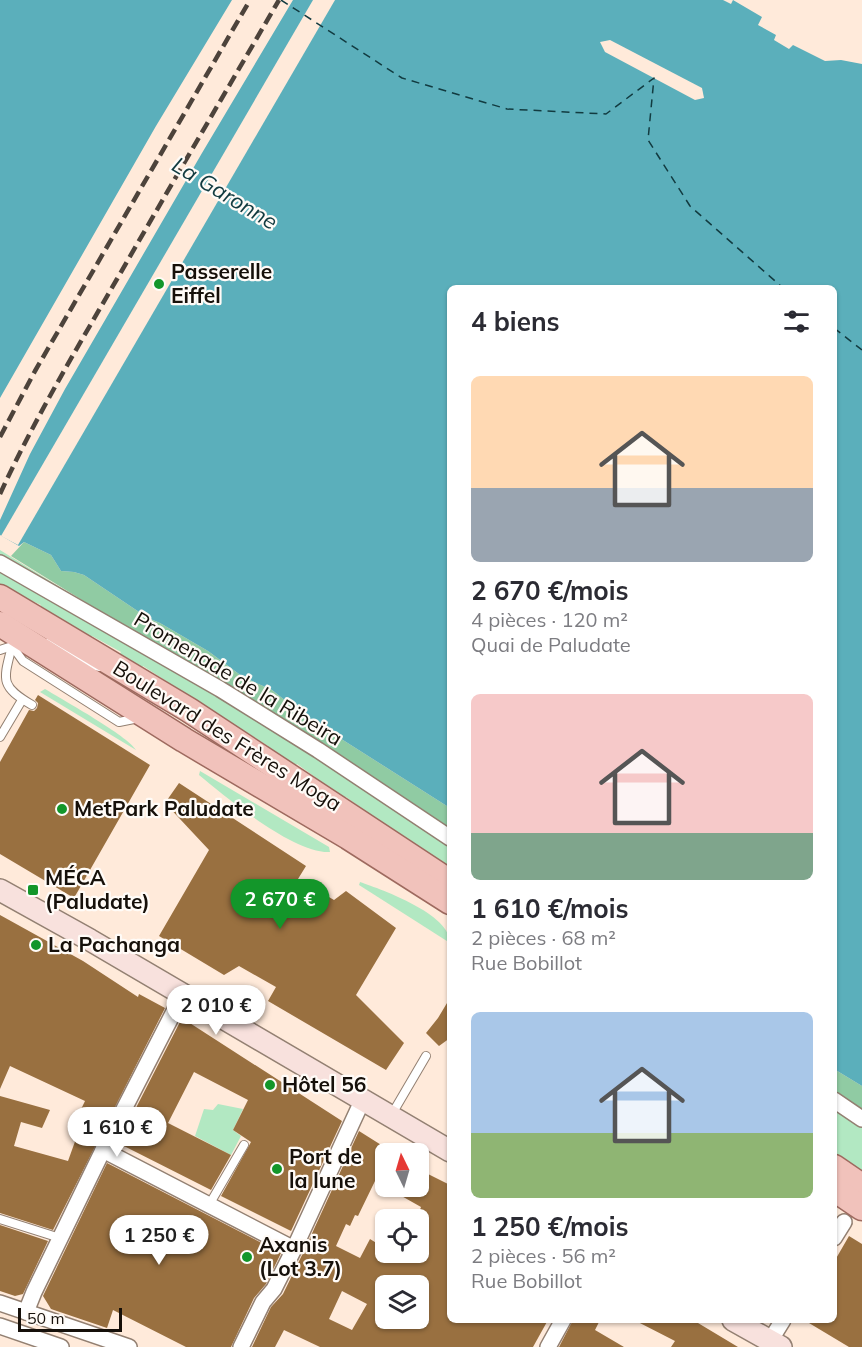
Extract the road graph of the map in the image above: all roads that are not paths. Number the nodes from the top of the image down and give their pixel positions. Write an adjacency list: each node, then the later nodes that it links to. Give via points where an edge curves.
1 (0, 563): 10 (street, Promenade de la Ribeira, via 220,689)
2 (0, 597): 3 (main road, Boulevard des Frères Moga)
3 (20, 628): 5 (lane); 6 (main road, Boulevard des Frères Moga); 7 (lane, via 6,680 12,694); 13 (main road, Boulevard des Frères Moga, via 147,716)
4 (44, 638): 6 (lane, via 89,665)
5 (0, 650)
6 (131, 675): 11 (main road, Boulevard des Frères Moga, via 257,753)
7 (22, 700): 8 (lane); 9 (lane)
8 (32, 705)
9 (0, 737)
10 (447, 836)
11 (447, 880)
12 (1, 894): 14 (street)
13 (447, 900)
14 (183, 994): 16 (street); 22 (street)
15 (426, 1056): 18 (lane)
16 (363, 1100): 18 (street); 31 (street)
17 (837, 1102): 19 (street)
18 (391, 1116): 21 (street)
19 (862, 1119)
20 (243, 1144): 26 (lane)
21 (447, 1149)
22 (103, 1150): 26 (street); 30 (street)
23 (837, 1169): 24 (main road)
24 (862, 1186)
25 (837, 1193): 27 (main road)
26 (209, 1205): 31 (street)
27 (853, 1215): 29 (street)
28 (0, 1219): 30 (lane)
29 (837, 1234)
30 (60, 1238): 33 (street)
31 (294, 1249): 41 (street)
32 (0, 1303): 33 (street)
33 (26, 1312): 40 (street)
34 (561, 1323): 42 (street)
35 (739, 1323): 38 (street)
36 (782, 1323): 38 (street)
37 (0, 1326): 39 (street)
38 (773, 1345)
39 (61, 1347)
40 (129, 1347)
41 (241, 1347)
42 (548, 1347)

